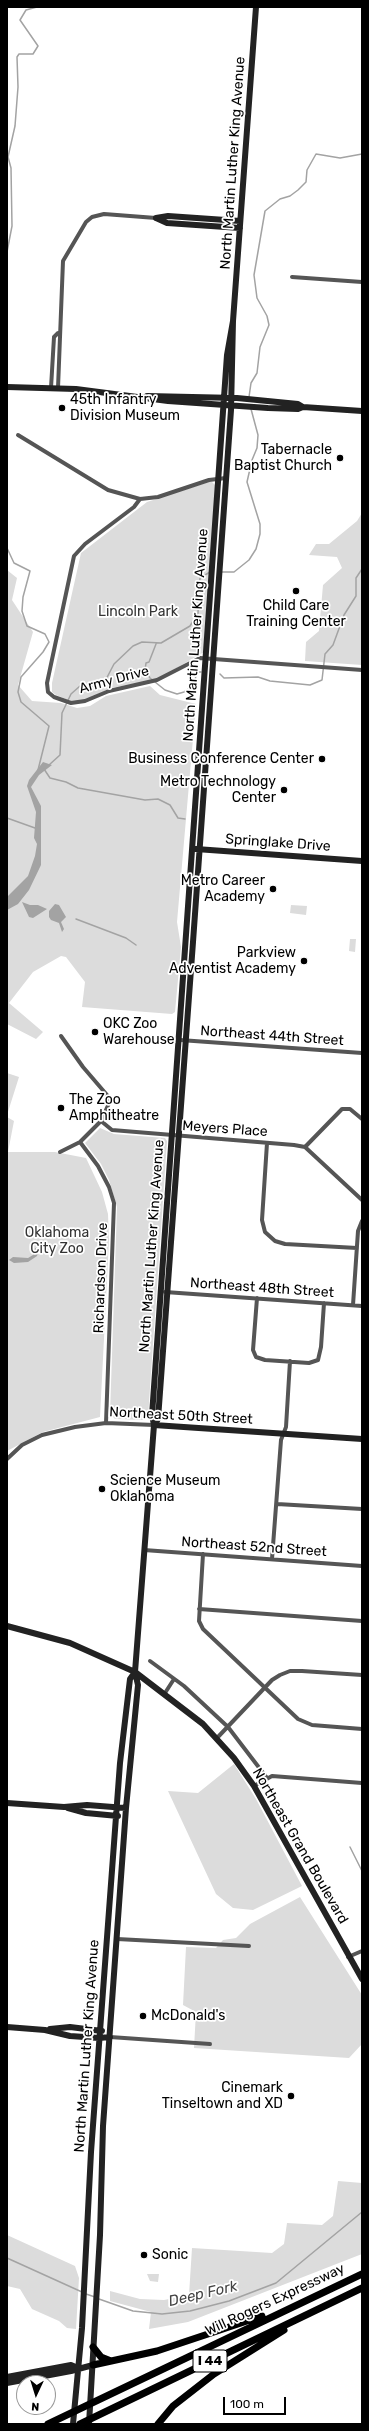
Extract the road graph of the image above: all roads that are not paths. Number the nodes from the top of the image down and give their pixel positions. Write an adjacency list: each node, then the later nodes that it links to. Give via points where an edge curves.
1 (256, 7): 3 (main road, North Martin Luther King Avenue)
2 (156, 218): 3 (main road, via 168,216); 4 (main road, via 167,222); 8 (street, via 104,214 92,217 86,222 63,261)
3 (240, 221): 4 (main road, North Martin Luther King Avenue)
4 (240, 228): 7 (main road, North Martin Luther King Avenue)
5 (292, 277): 6 (street)
6 (362, 282)
7 (233, 321): 12 (main road, North Martin Luther King Avenue); 13 (main road, North Martin Luther King Avenue, via 235,335)
8 (58, 333): 10 (street, via 61,338); 10 (street, via 54,337)
9 (7, 387): 10 (main road)
10 (54, 388): 11 (main road)
11 (143, 396): 12 (main road); 14 (main road)
12 (224, 398): 13 (main road); 14 (main road, North Martin Luther King Avenue)
13 (232, 398): 15 (main road, North Martin Luther King Avenue); 16 (main road, via 290,403)
14 (224, 405): 15 (main road); 19 (main road, North Martin Luther King Avenue)
15 (231, 405): 16 (main road, via 298,409); 19 (main road, North Martin Luther King Avenue)
16 (303, 407): 17 (main road)
17 (362, 411)
18 (18, 435): 20 (street, via 108,490)
19 (223, 478): 20 (street); 21 (main road, North Martin Luther King Avenue)
20 (140, 500): 21 (street, Army Drive, via 85,544 74,556 47,683 48,692 71,703 85,701 109,691 157,680 200,658)
21 (210, 658): 22 (street, Army Drive); 23 (main road, North Martin Luther King Avenue)
22 (362, 670)
23 (196, 849): 24 (main road, Springlake Drive); 26 (main road, North Martin Luther King Avenue)
24 (362, 861)
25 (61, 1036): 29 (street, via 110,1101)
26 (183, 1040): 27 (street, Northeast 44th Street); 30 (main road, North Martin Luther King Avenue)
27 (362, 1053)
28 (362, 1119): 33 (street, via 350,1109 342,1109)
29 (101, 1121): 30 (street, Meyers Place, via 104,1126 119,1132); 31 (street)
30 (175, 1137): 32 (street, Meyers Place); 38 (main road, North Martin Luther King Avenue)
31 (80, 1142): 34 (street); 44 (street, Richardson Drive, via 98,1166 114,1203)
32 (267, 1143): 33 (street, Meyers Place); 37 (street, via 262,1220 265,1232 275,1241 285,1244)
33 (305, 1148): 35 (street)
34 (60, 1152)
35 (362, 1200)
36 (362, 1222): 37 (street, via 358,1231)
37 (357, 1248): 41 (street)
38 (164, 1292): 39 (street, Northeast 48th Street); 45 (main road, North Martin Luther King Avenue, via 152,1414)
39 (257, 1298): 40 (street, Northeast 48th Street); 43 (street, via 253,1344 255,1356 259,1359)
40 (324, 1303): 41 (street, Northeast 48th Street); 43 (street, via 318,1360 309,1363)
41 (353, 1305): 42 (street, Northeast 48th Street)
42 (362, 1306)
43 (290, 1361): 46 (street)
44 (106, 1423): 45 (street, Northeast 50th Street); 48 (street, Northeast 50th Street, via 42,1435 22,1445)
45 (154, 1425): 46 (main road, Northeast 50th Street); 51 (main road, North Martin Luther King Avenue)
46 (283, 1434): 47 (main road, Northeast 50th Street); 49 (street)
47 (362, 1439)
48 (7, 1459)
49 (277, 1504): 50 (street); 53 (street)
50 (362, 1509)
51 (144, 1550): 52 (street, Northeast 52nd Street); 59 (main road, North Martin Luther King Avenue)
52 (203, 1554): 53 (street, Northeast 52nd Street); 55 (street)
53 (272, 1559): 54 (street, Northeast 52nd Street)
54 (362, 1566)
55 (199, 1609): 56 (street); 62 (street, via 199,1621 203,1629)
56 (362, 1621)
57 (7, 1626): 59 (main road, Northeast Grand Boulevard, via 70,1643)
58 (150, 1661): 61 (street, Northeast Grand Boulevard)
59 (135, 1672): 63 (main road, Northeast Grand Boulevard); 72 (main road, North Martin Luther King Avenue, via 130,1679); 73 (main road, North Martin Luther King Avenue, via 138,1685)
60 (362, 1675): 62 (street, via 290,1671 280,1675)
61 (174, 1679): 63 (street); 64 (street, Northeast Grand Boulevard)
62 (265, 1688): 64 (street); 65 (street, via 302,1722)
63 (164, 1693): 66 (main road, Northeast Grand Boulevard)
64 (228, 1727): 66 (street); 67 (street, Northeast Grand Boulevard)
65 (362, 1729)
66 (217, 1738): 69 (main road, Northeast Grand Boulevard)
67 (267, 1778): 68 (street, via 272,1776); 69 (street)
68 (362, 1783)
69 (254, 1786): 79 (main road, Northeast Grand Boulevard)
70 (7, 1803): 71 (main road)
71 (64, 1807): 72 (main road); 74 (main road, via 86,1813)
72 (116, 1807): 73 (main road); 74 (main road, North Martin Luther King Avenue)
73 (126, 1808): 75 (main road, North Martin Luther King Avenue)
74 (116, 1815): 75 (main road); 83 (main road, North Martin Luther King Avenue)
75 (126, 1816): 76 (main road, North Martin Luther King Avenue)
76 (117, 1938): 77 (street); 84 (main road, North Martin Luther King Avenue)
77 (249, 1946)
78 (362, 1951): 79 (street)
79 (348, 1957): 80 (main road, Northeast Grand Boulevard)
80 (362, 1979)
81 (7, 2027): 82 (main road)
82 (45, 2030): 83 (main road, via 70,2027); 85 (main road, via 70,2036)
83 (100, 2030): 84 (main road); 85 (main road, North Martin Luther King Avenue)
84 (110, 2037): 85 (main road); 86 (street); 91 (main road, North Martin Luther King Avenue, via 101,2156)
85 (99, 2038): 94 (main road, North Martin Luther King Avenue)
86 (210, 2044)
87 (362, 2274): 89 (highway, Will Rogers Expressway / I 44)
88 (362, 2288): 90 (highway, Will Rogers Expressway / I 44)
89 (285, 2309): 92 (highway, via 157,2351); 99 (highway, Will Rogers Expressway / I 44)
90 (311, 2312): 101 (highway, Will Rogers Expressway / I 44); 103 (highway, via 214,2374 173,2406)
91 (93, 2347): 92 (highway, via 101,2357); 93 (main road, North Martin Luther King Avenue)
92 (112, 2361): 93 (highway)
93 (93, 2365): 94 (main road); 102 (main road, North Martin Luther King Avenue)
94 (78, 2368): 95 (main road); 96 (main road, via 71,2365); 97 (main road, North Martin Luther King Avenue)
95 (61, 2373): 97 (main road); 98 (main road)
96 (7, 2377)
97 (76, 2382): 100 (main road, North Martin Luther King Avenue)
98 (7, 2383)
99 (50, 2423)
100 (73, 2424)
101 (80, 2424)
102 (89, 2424)
103 (158, 2424)

